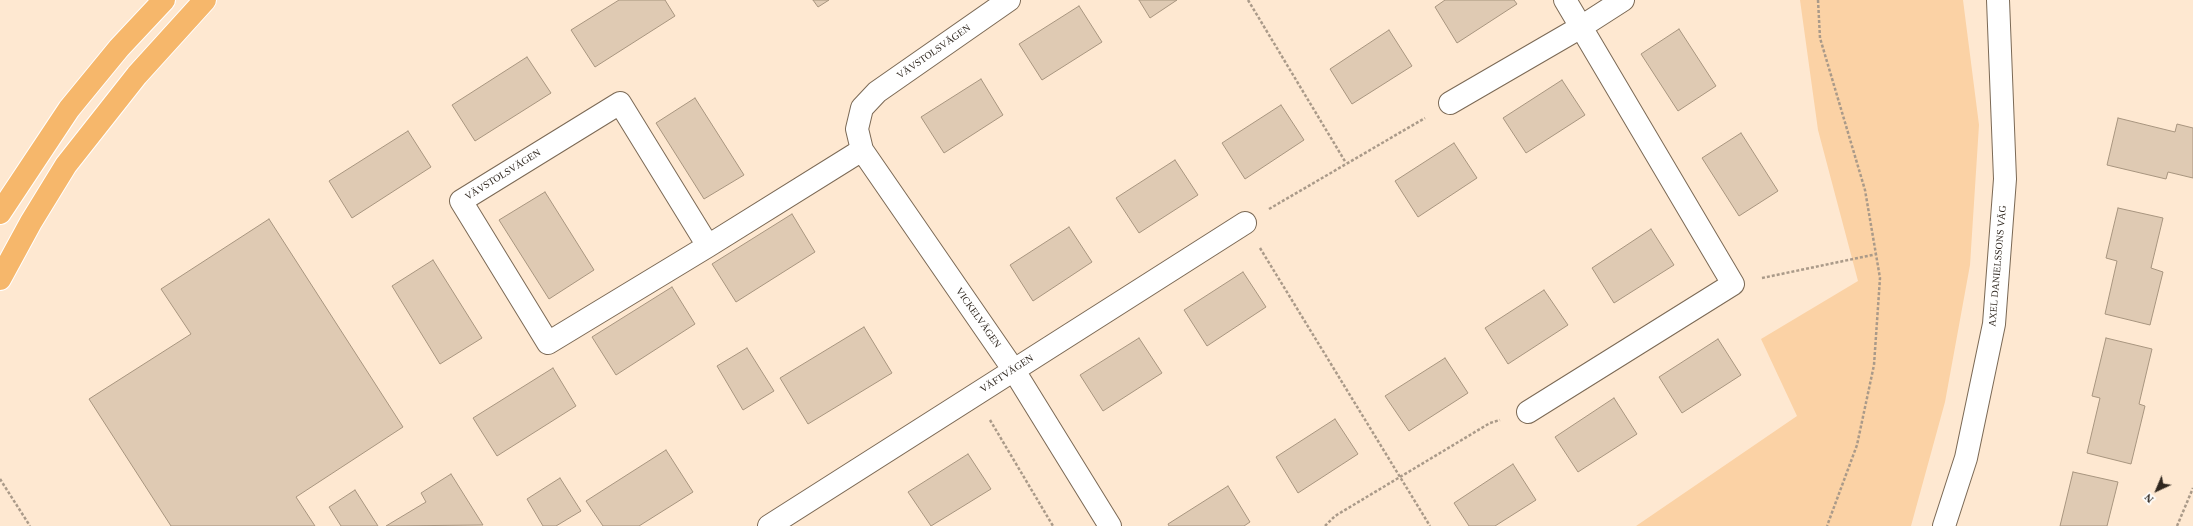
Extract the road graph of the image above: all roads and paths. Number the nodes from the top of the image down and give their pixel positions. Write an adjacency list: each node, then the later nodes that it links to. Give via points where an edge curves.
1 (164, 0): 14 (highway, via 119,48 69,109)
2 (205, 0): 18 (highway, via 137,75 66,165)
3 (1009, 0): 11 (street, VÄVSTOLSVÄGEN, via 877,92)
4 (1248, 0): 13 (path)
5 (1565, 0): 9 (street)
6 (1622, 0): 9 (street)
7 (1818, 0): 17 (path, via 1820,38 1866,190)
8 (1998, 0): 33 (street, AXEL DANIELSSONS VÄG, via 2005,179 1994,324 1966,458)
9 (1581, 27): 10 (street); 19 (street)
10 (1450, 103): 13 (path)
11 (862, 108): 12 (street, VICKELVÄGEN, via 857,129)
12 (862, 150): 16 (street, VÄVSTOLSVÄGEN); 20 (street, VICKELVÄGEN)
13 (1346, 163): 15 (path)
14 (0, 213)
15 (1245, 223): 20 (street, VÄFTVÄGEN); 23 (path)
16 (708, 246): 16 (street, VÄVSTOLSVÄGEN, via 548,343 461,201 620,103)
17 (1877, 254): 19 (path); 32 (path, via 1880,278 1874,365 1857,445)
18 (0, 279)
19 (1732, 284): 22 (street)
20 (1014, 369): 21 (street, VÄFTVÄGEN); 29 (street, VICKELVÄGEN)
21 (975, 394): 27 (street, VÄFTVÄGEN); 28 (path)
22 (1528, 412): 23 (path, via 1490,423)
23 (1400, 477): 30 (path, via 1335,516); 31 (path)
24 (0, 479): 26 (path)
25 (2193, 488): 34 (path)
26 (30, 526)
27 (769, 526)
28 (1052, 526)
29 (1110, 526)
30 (1325, 526)
31 (1430, 526)
32 (1827, 526)
33 (1944, 526)
34 (2177, 526)

